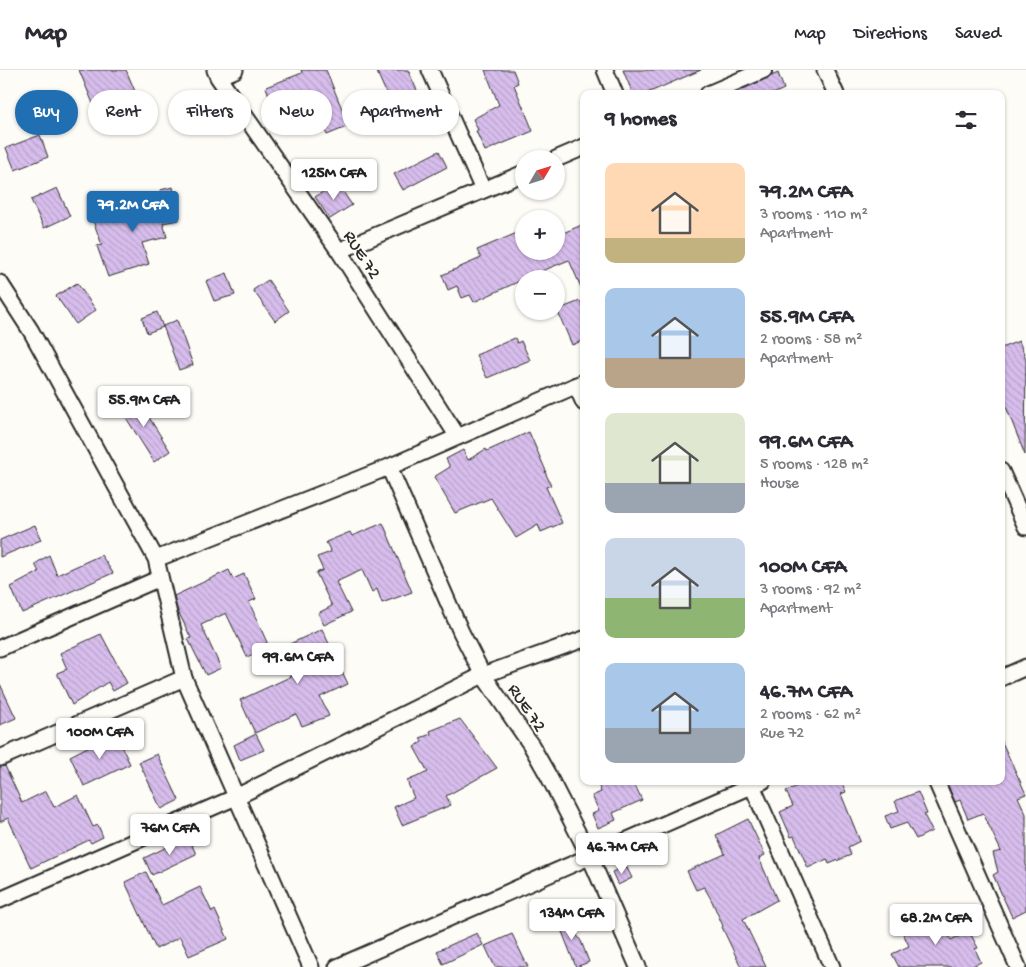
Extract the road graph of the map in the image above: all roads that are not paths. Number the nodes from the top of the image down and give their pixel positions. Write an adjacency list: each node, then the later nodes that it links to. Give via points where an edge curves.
1 (235, 70): 6 (street)
2 (430, 70): 13 (street)
3 (605, 70): 7 (street)
4 (764, 70): 8 (street)
5 (825, 70): 9 (street)
6 (217, 74): 14 (street, RUE 72)
7 (614, 90)
8 (717, 90)
9 (834, 90)
10 (580, 149): 11 (street)
11 (565, 155)
12 (515, 176): 13 (street)
13 (483, 190): 14 (street)
14 (340, 251): 17 (street, RUE 72)
15 (0, 283): 21 (street, via 31,331)
16 (580, 384): 17 (street)
17 (458, 437): 18 (street)
18 (389, 467): 21 (street); 26 (street, RUE 72, via 461,632)
19 (1005, 480): 20 (street)
20 (1026, 528)
21 (156, 559): 22 (street)
22 (160, 578): 24 (street); 28 (street)
23 (580, 640): 26 (street)
24 (0, 648)
25 (1026, 667): 27 (street)
26 (483, 674): 33 (street); 34 (street, RUE 72, via 531,744)
27 (1005, 676)
28 (184, 678): 29 (street); 33 (street)
29 (0, 758)
30 (751, 785): 34 (street)
31 (756, 785): 39 (street)
32 (938, 785): 40 (street)
33 (236, 797): 35 (street); 36 (street)
34 (590, 857): 37 (street); 38 (street, RUE 72)
35 (0, 900)
36 (311, 967)
37 (337, 967)
38 (638, 967)
39 (832, 967)
40 (1018, 967)

